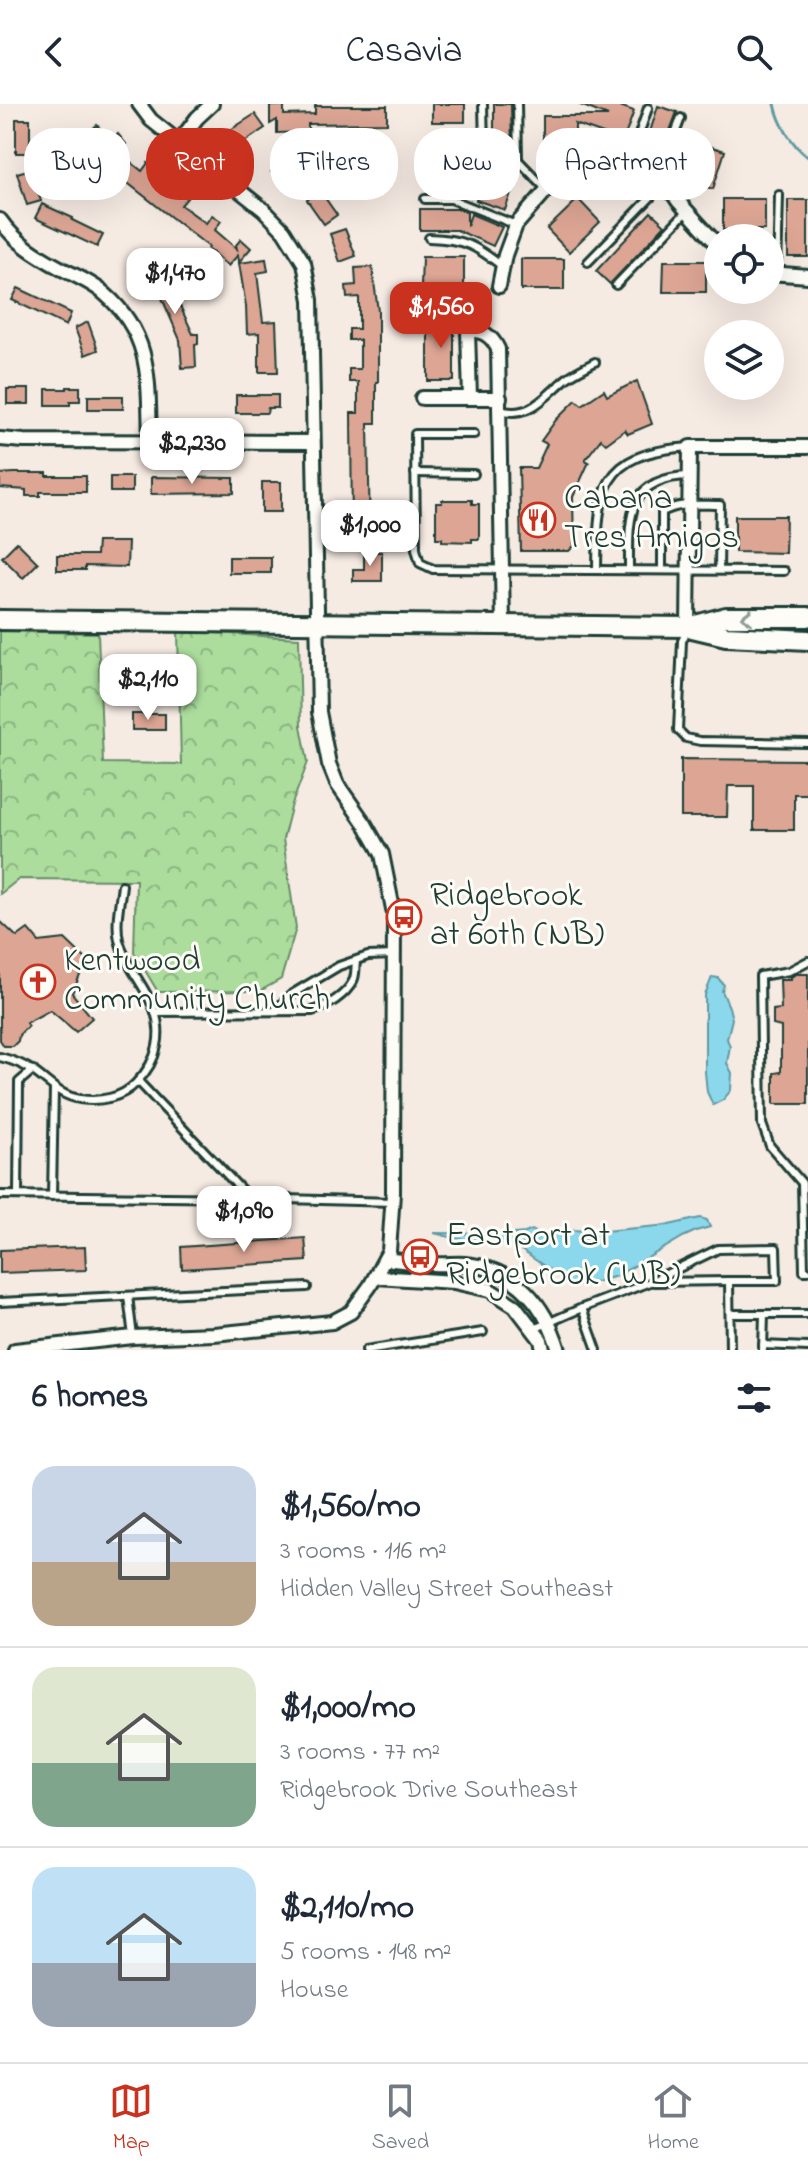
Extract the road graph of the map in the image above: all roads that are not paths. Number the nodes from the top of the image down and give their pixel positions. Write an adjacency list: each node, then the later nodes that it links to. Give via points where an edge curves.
1 (139, 104): 7 (street)
2 (212, 104): 8 (street)
3 (483, 104): 9 (lane)
4 (517, 104): 10 (lane)
5 (648, 108): 11 (lane)
6 (681, 118): 12 (lane)
7 (161, 128)
8 (190, 128)
9 (484, 128)
10 (517, 128)
11 (641, 128)
12 (677, 128)
13 (520, 162): 14 (lane)
14 (536, 179)
15 (779, 195): 23 (lane)
16 (252, 200): 40 (street, via 284,231 304,263 311,300)
17 (454, 200): 24 (lane)
18 (538, 200): 24 (street)
19 (648, 200): 27 (lane)
20 (679, 200): 21 (street)
21 (687, 211): 25 (street); 31 (lane)
22 (0, 220): 39 (street, via 31,252 103,292 132,322 148,380)
23 (777, 224)
24 (516, 225): 28 (street)
25 (704, 230)
26 (429, 238): 28 (lane, via 454,239)
27 (588, 262)
28 (503, 267): 32 (street)
29 (784, 274): 30 (street)
30 (808, 276)
31 (616, 285)
32 (499, 286)
33 (595, 362): 36 (lane, via 522,412 510,413)
34 (422, 398): 35 (street)
35 (470, 398): 36 (street); 36 (street, via 468,331 475,330 494,340 498,349)
36 (500, 404): 47 (street)
37 (474, 434): 43 (lane, via 415,434)
38 (0, 439): 39 (street)
39 (150, 441): 40 (street)
40 (313, 442): 56 (street)
41 (690, 447): 42 (street); 45 (street); 48 (lane, via 660,449 635,458 614,474 601,497)
42 (808, 447)
43 (415, 473): 44 (lane); 47 (lane, via 420,563 433,569)
44 (474, 474)
45 (690, 476): 46 (street); 49 (lane, via 660,481 632,507)
46 (689, 504): 50 (lane, via 662,512); 51 (street); 52 (lane, via 720,505)
47 (502, 568): 48 (lane); 57 (street)
48 (597, 569): 49 (lane)
49 (629, 569): 50 (lane)
50 (662, 569): 51 (lane)
51 (689, 569): 52 (lane); 58 (street)
52 (719, 570): 53 (lane)
53 (784, 571)
54 (808, 617): 58 (main road, one-way to 58, via 726,617)
55 (0, 620): 56 (main road)
56 (317, 623): 57 (main road); 62 (street, via 319,712 329,764 382,854 394,914)
57 (503, 625): 58 (main road)
58 (688, 627): 59 (main road, via 726,636); 60 (lane, via 682,641 678,730 686,738)
59 (808, 640)
60 (808, 743)
61 (122, 885): 66 (lane, via 119,939)
62 (395, 955): 63 (lane); 75 (street)
63 (356, 961): 65 (lane, via 292,994); 65 (lane, via 355,979 323,1008)
64 (808, 961): 77 (lane, via 760,976 762,1124 770,1146 802,1183)
65 (274, 1011): 66 (lane)
66 (155, 1012): 69 (lane, via 155,1054)
67 (0, 1057): 68 (lane)
68 (33, 1070): 70 (lane); 72 (lane, via 19,1082)
69 (138, 1081): 70 (lane, via 103,1099 80,1099); 74 (lane)
70 (54, 1088): 73 (lane)
71 (0, 1195): 72 (lane)
72 (18, 1195): 73 (lane)
73 (52, 1196): 74 (lane)
74 (249, 1198): 75 (lane)
75 (393, 1202): 76 (street)
76 (385, 1259): 78 (street); 88 (street, via 464,1264 505,1275 528,1293)
77 (808, 1271)
78 (376, 1277): 89 (street, via 490,1290 515,1306); 91 (street, via 351,1312 332,1322)
79 (729, 1281): 80 (lane); 80 (lane, via 777,1281 776,1248 718,1249); 85 (lane)
80 (650, 1282): 84 (lane)
81 (307, 1287): 82 (lane)
82 (128, 1296): 83 (lane); 92 (lane)
83 (0, 1302)
84 (582, 1308): 88 (lane); 100 (lane)
85 (730, 1314): 86 (lane); 101 (lane)
86 (764, 1314): 87 (lane); 94 (lane)
87 (808, 1314)
88 (549, 1323): 89 (lane); 99 (street)
89 (534, 1329): 98 (street)
90 (483, 1332): 97 (lane)
91 (214, 1334): 92 (street); 96 (street)
92 (133, 1337): 95 (street)
93 (808, 1347): 94 (lane)
94 (763, 1348)
95 (15, 1350)
96 (216, 1350)
97 (366, 1350)
98 (543, 1350)
99 (559, 1350)
100 (597, 1350)
101 (730, 1350)

